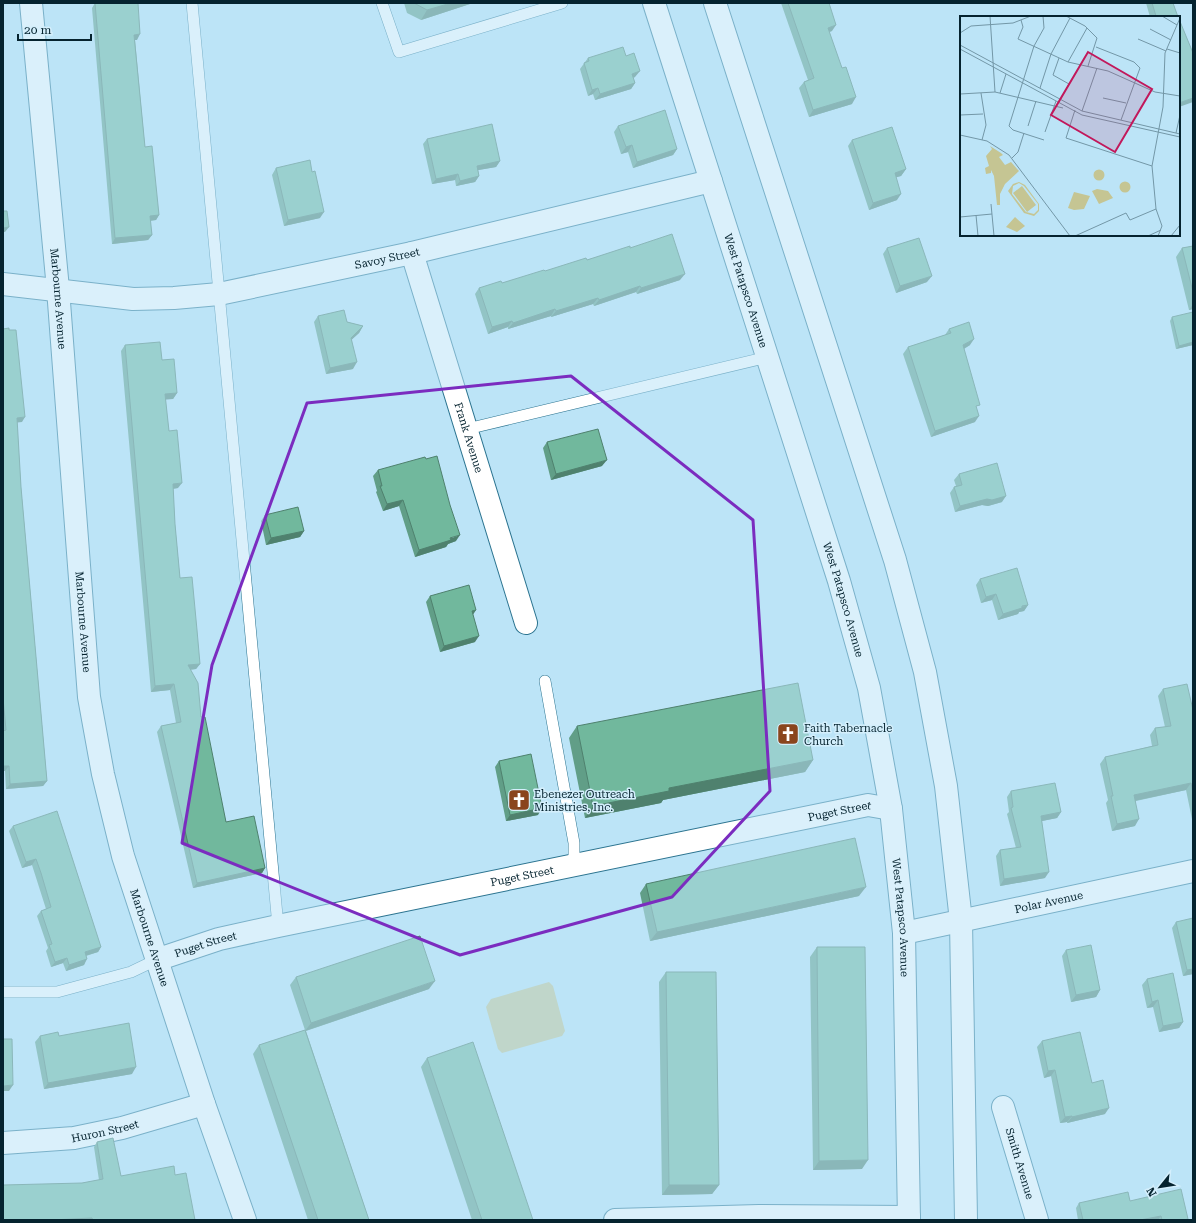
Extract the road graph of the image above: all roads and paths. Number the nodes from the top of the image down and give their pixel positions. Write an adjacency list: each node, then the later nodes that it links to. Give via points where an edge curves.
1 (31, 3): 10 (street, Marbourne Avenue)
2 (192, 3): 11 (lane)
3 (382, 3): 4 (lane, via 399,52)
4 (562, 3)
5 (654, 3): 7 (street, West Patapsco Avenue)
6 (715, 3): 19 (street, via 899,575 925,672 946,786)
7 (711, 181): 8 (street, Savoy Street); 12 (street, West Patapsco Avenue)
8 (412, 253): 11 (street, Savoy Street); 13 (street, Frank Avenue)
9 (3, 284): 10 (street, Savoy Street)
10 (58, 289): 11 (street, Savoy Street, via 133,298); 22 (street, Marbourne Avenue, via 89,697 103,774 123,856)
11 (219, 294): 20 (lane)
12 (768, 357): 13 (lane); 16 (street, West Patapsco Avenue, via 839,581 869,688)
13 (467, 429): 14 (street, Frank Avenue)
14 (526, 623)
15 (545, 680): 17 (lane, via 574,843)
16 (891, 808): 17 (street, Puget Street, via 868,805); 21 (street, West Patapsco Avenue)
17 (574, 865): 20 (street, Puget Street)
18 (1193, 871): 19 (street, Polar Avenue)
19 (961, 921): 21 (street, Polar Avenue); 30 (street)
20 (278, 926): 22 (street, Puget Street, via 219,939)
21 (904, 933): 27 (street, West Patapsco Avenue)
22 (156, 960): 23 (lane, via 131,972 57,992); 24 (street, Marbourne Avenue)
23 (4, 988)
24 (204, 1104): 26 (street, Huron Street, via 122,1128 74,1138); 28 (street, Marbourne Avenue)
25 (1003, 1107): 31 (street, Smith Avenue)
26 (3, 1143)
27 (909, 1219): 29 (street, via 759,1216)
28 (245, 1220)
29 (615, 1220)
30 (966, 1220)
31 (1037, 1220)

